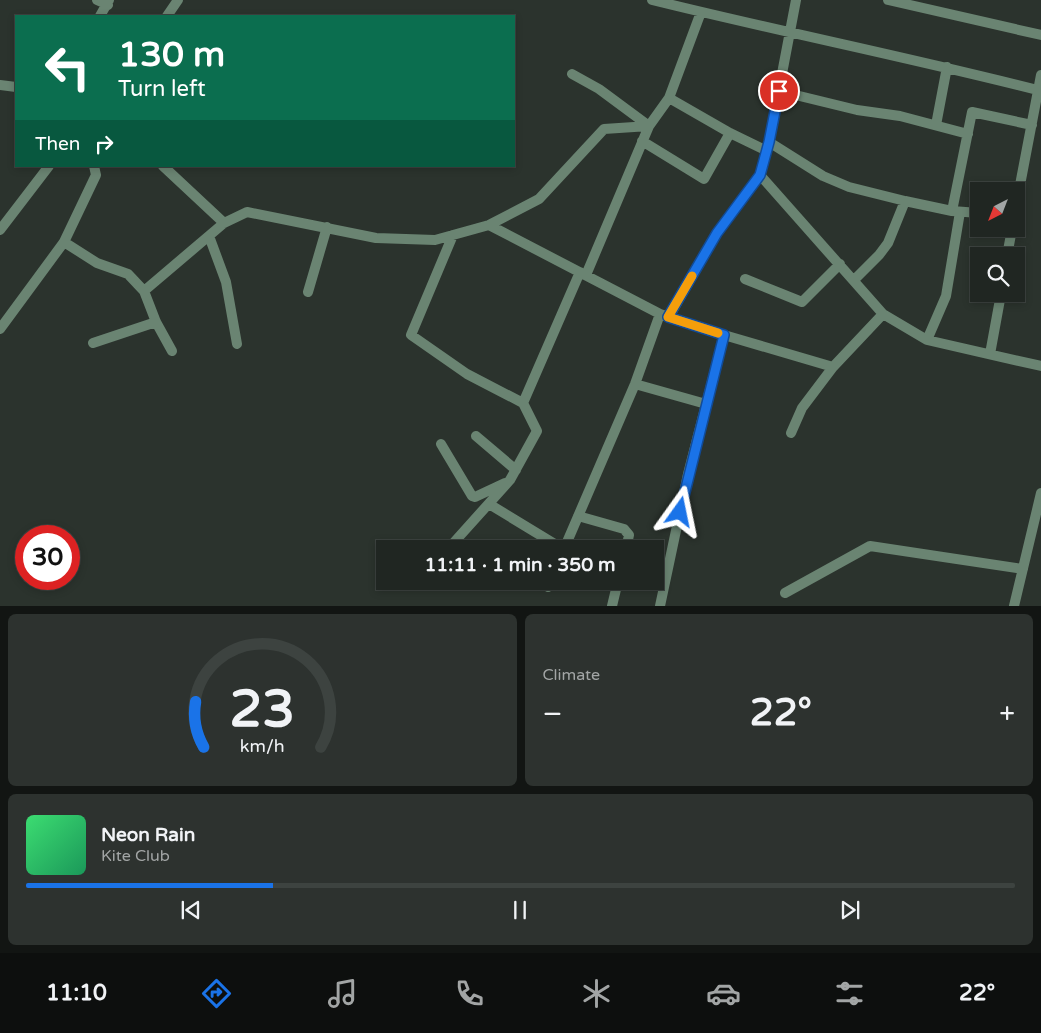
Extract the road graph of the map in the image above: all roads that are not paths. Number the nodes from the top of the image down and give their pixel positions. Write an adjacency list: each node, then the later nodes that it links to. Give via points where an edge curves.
1 (97, 0): 6 (street)
2 (178, 0): 9 (street)
3 (652, 0): 7 (street)
4 (796, 0): 10 (street)
5 (888, 0): 11 (street)
6 (109, 3): 8 (street)
7 (701, 12): 10 (street); 19 (street)
8 (101, 15)
9 (168, 15)
10 (790, 33): 12 (street); 18 (street)
11 (1041, 35)
12 (947, 67): 17 (street); 20 (street)
13 (572, 74): 22 (street, via 599,89)
14 (1041, 75): 17 (street)
15 (0, 85): 16 (street)
16 (15, 87)
17 (1040, 90): 21 (street)
18 (779, 91): 20 (street); 26 (street)
19 (669, 98): 22 (street); 23 (street)
20 (936, 125): 24 (street)
21 (1032, 125): 24 (street, via 972,112); 31 (street)
22 (649, 126): 25 (street); 36 (street, via 604,129 539,199)
23 (730, 134): 25 (street, via 704,179); 26 (street)
24 (968, 134): 33 (street)
25 (642, 141): 43 (street)
26 (768, 147): 30 (street); 32 (street, via 849,187)
27 (48, 167): 38 (street)
28 (94, 167): 41 (street, via 96,175)
29 (164, 167): 35 (street)
30 (760, 175): 42 (street); 50 (street, via 717,233)
31 (1021, 182)
32 (905, 201): 33 (street); 45 (street, via 888,243)
33 (956, 211): 34 (street); 54 (street, via 946,296)
34 (970, 212)
35 (224, 223): 37 (street, via 247,212); 40 (street)
36 (489, 225): 39 (street); 43 (street)
37 (327, 227): 39 (street, via 376,238 435,240); 47 (street)
38 (0, 230)
39 (453, 235): 62 (street, via 411,335 467,374)
40 (209, 236): 46 (street); 56 (street, via 226,282)
41 (64, 242): 46 (street, via 97,263 128,274); 52 (street)
42 (840, 264): 44 (street, via 802,302); 45 (street)
43 (583, 274): 50 (street); 62 (street)
44 (745, 279)
45 (854, 280): 49 (street)
46 (144, 291): 51 (street)
47 (308, 292)
48 (1000, 302): 58 (street)
49 (883, 314): 54 (street); 59 (street)
50 (664, 316): 53 (street); 61 (street)
51 (156, 322): 55 (street); 57 (street)
52 (0, 328)
53 (724, 335): 59 (street); 63 (street)
54 (927, 340): 58 (street)
55 (93, 343)
56 (237, 344)
57 (172, 351)
58 (990, 354): 60 (street)
59 (833, 366): 64 (street, via 802,408)
60 (1041, 366)
61 (635, 384): 63 (street); 71 (street)
62 (522, 404): 67 (street, via 537,431)
63 (706, 404): 80 (street)
64 (791, 433)
65 (476, 436): 67 (street)
66 (440, 444): 68 (street, via 472,496)
67 (516, 470): 68 (street)
68 (510, 480): 70 (street)
69 (1041, 492): 76 (street)
70 (489, 504): 72 (street); 73 (street)
71 (578, 516): 74 (street); 75 (street, via 624,529 629,535)
72 (456, 540)
73 (549, 540)
74 (568, 540)
75 (628, 540)
76 (1023, 569): 78 (street, via 870,546); 81 (street)
77 (616, 590): 79 (street)
78 (785, 593)
79 (612, 606)
80 (660, 606)
81 (1014, 606)

